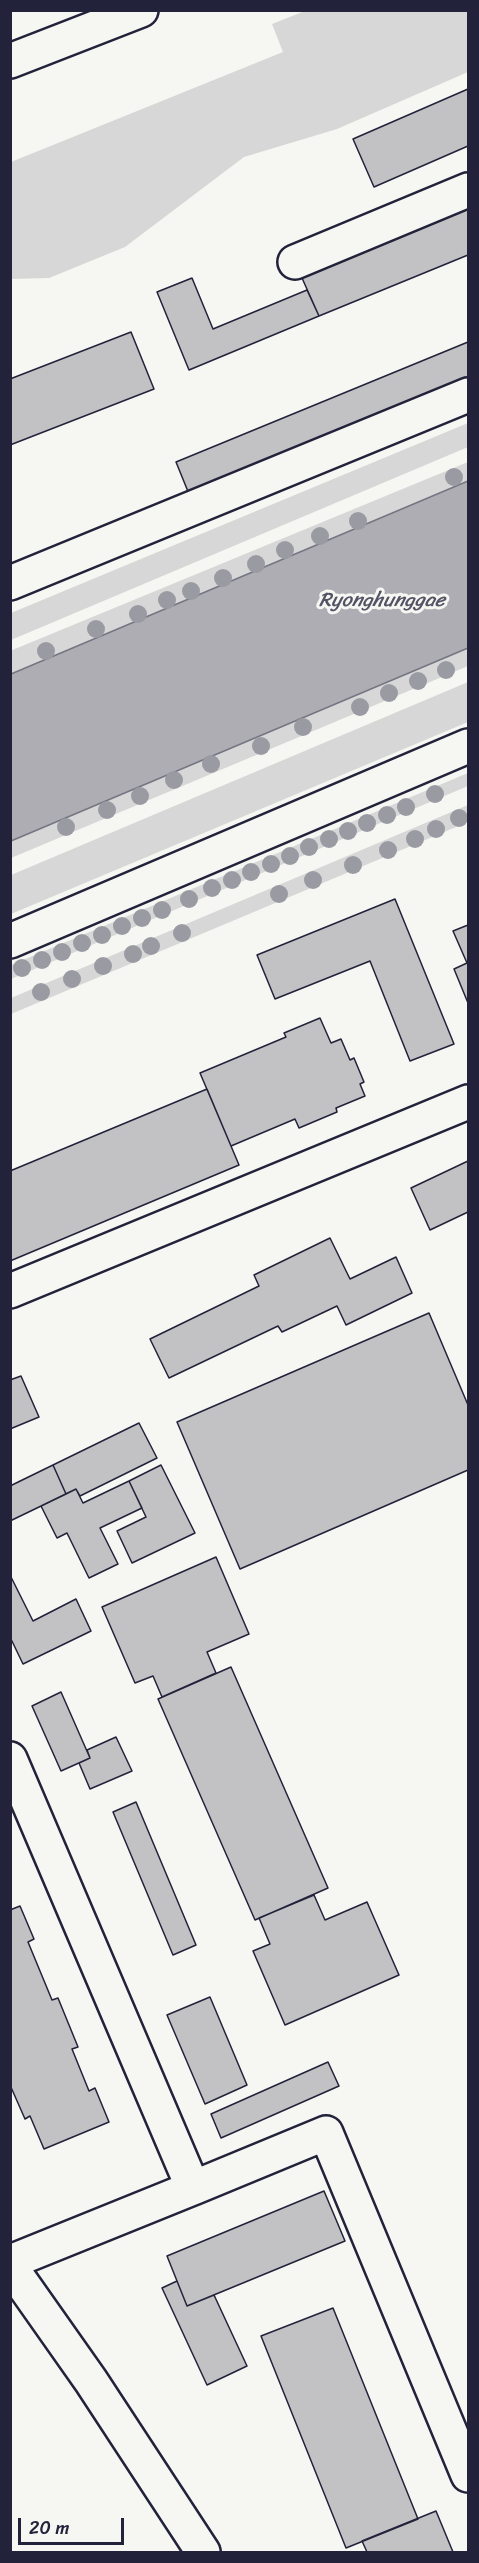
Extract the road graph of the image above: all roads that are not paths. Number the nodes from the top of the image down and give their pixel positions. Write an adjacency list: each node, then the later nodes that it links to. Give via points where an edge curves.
1 (141, 10): 2 (street)
2 (10, 61)
3 (468, 190): 4 (street)
4 (295, 262)
5 (468, 396): 6 (street)
6 (10, 583)
7 (468, 746): 8 (street)
8 (10, 941)
9 (468, 1102): 10 (street)
10 (10, 1291)
11 (10, 1759): 12 (street)
12 (194, 2188): 13 (street); 14 (street, via 326,2133)
13 (10, 2264): 15 (street)
14 (468, 2475)
15 (203, 2553)

